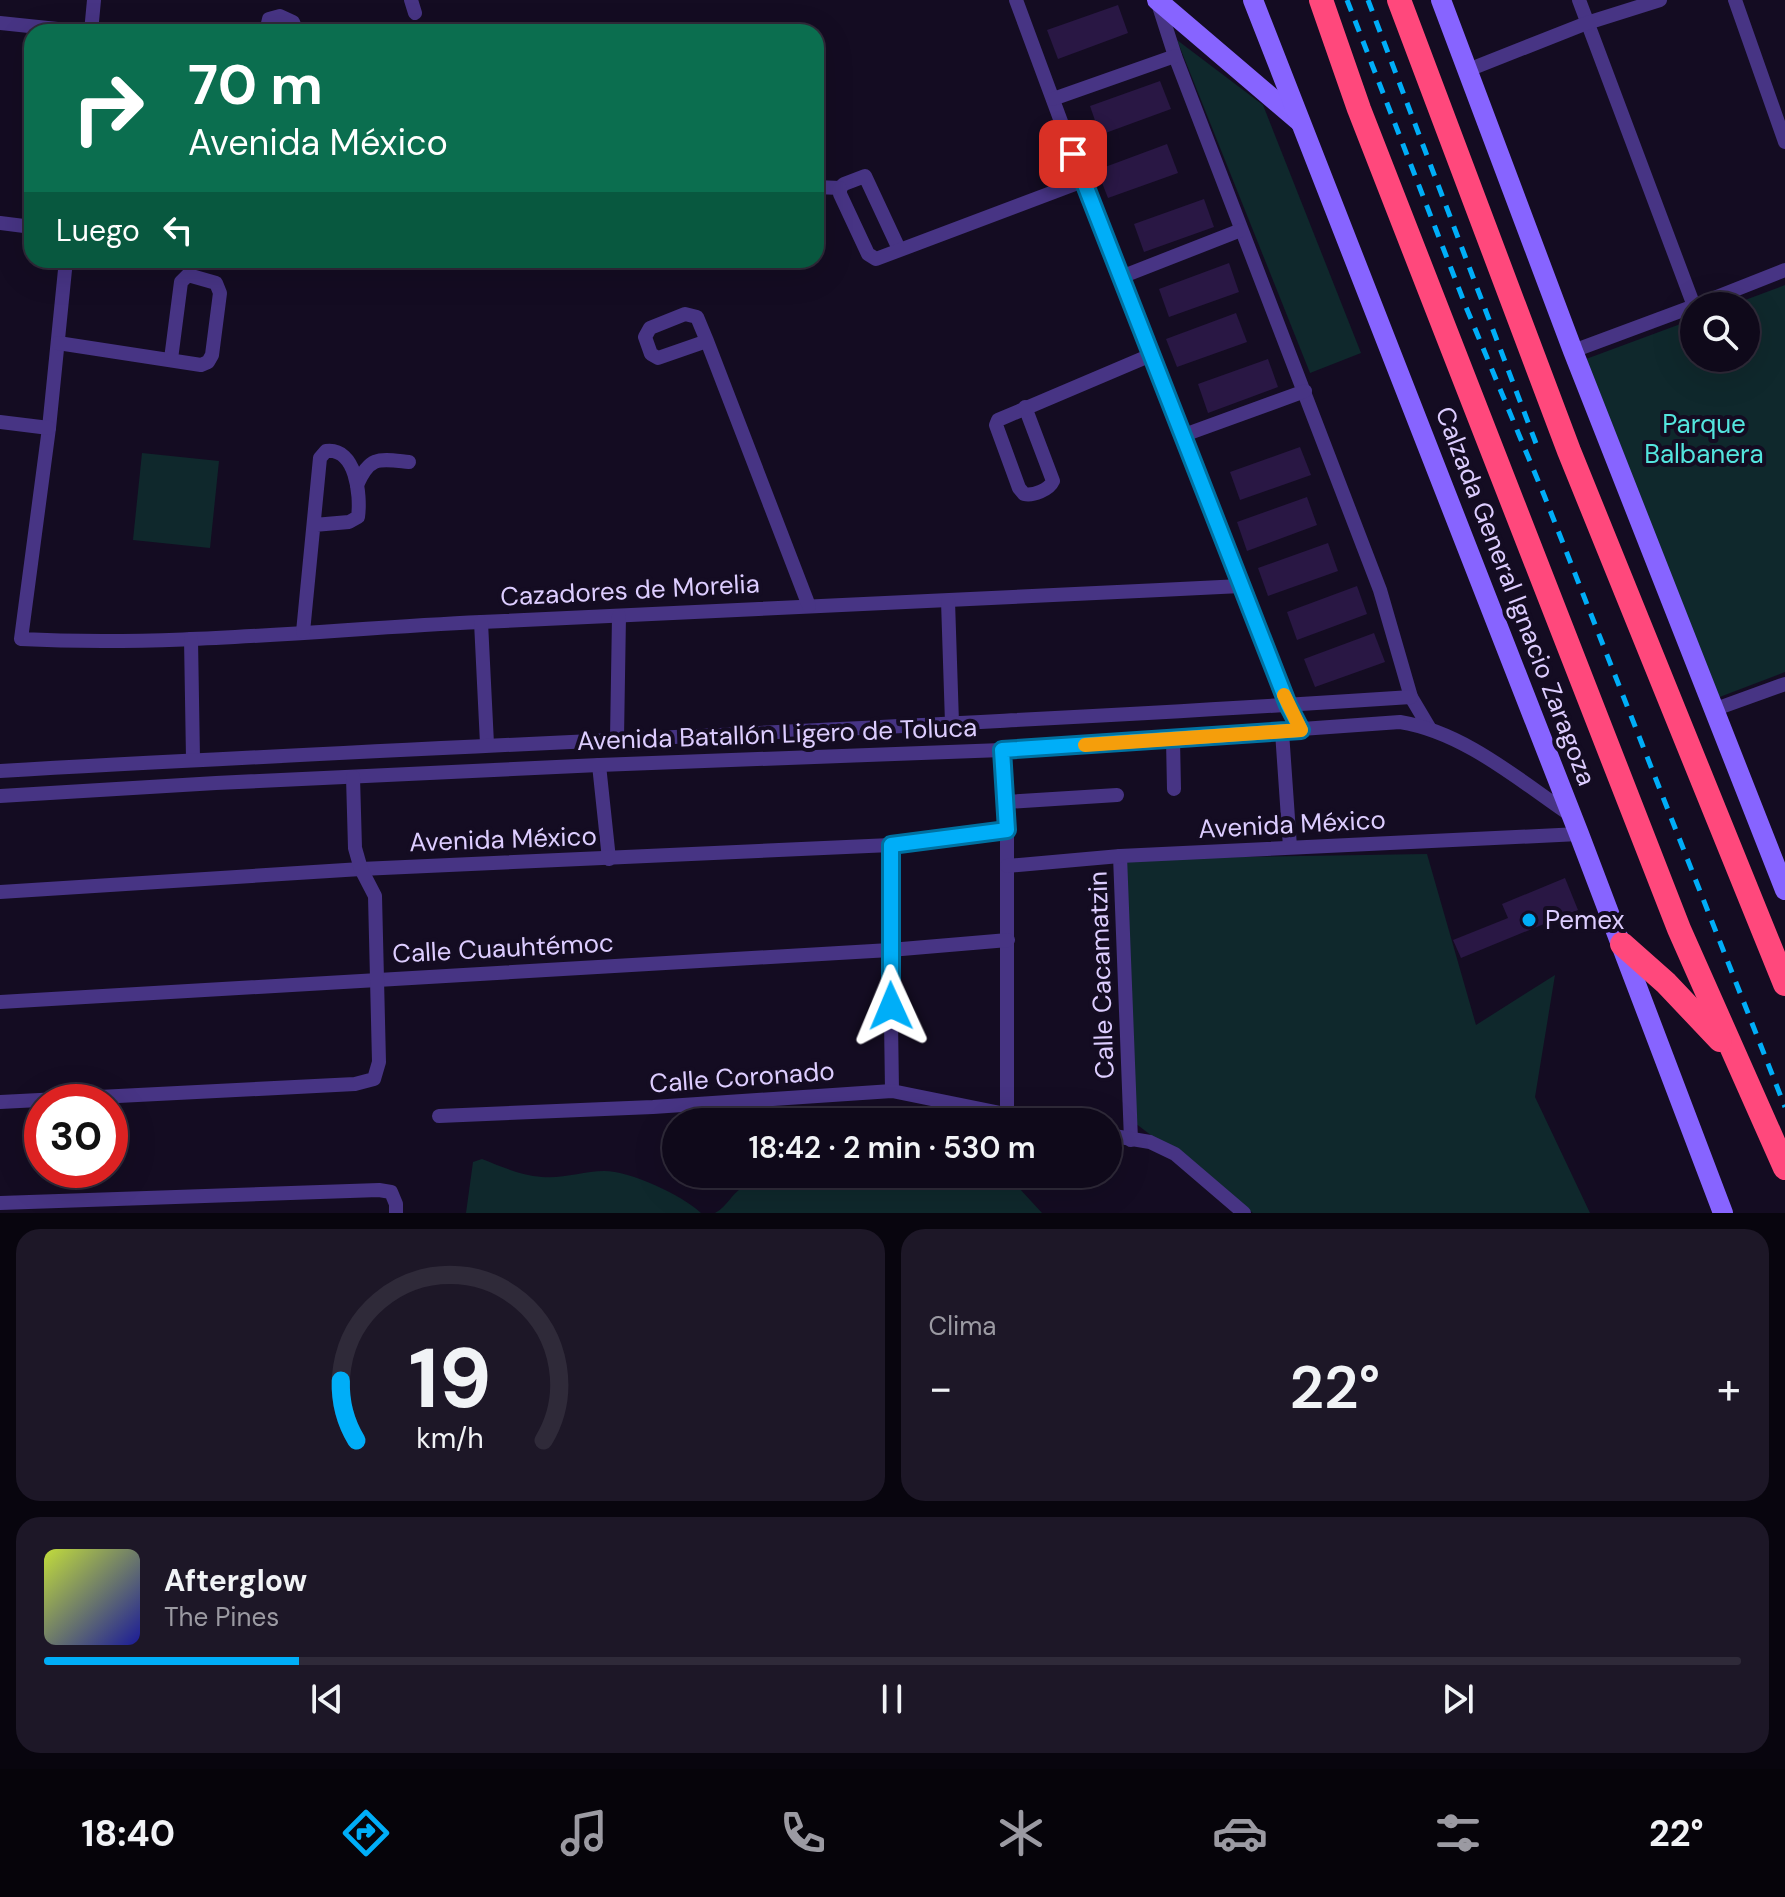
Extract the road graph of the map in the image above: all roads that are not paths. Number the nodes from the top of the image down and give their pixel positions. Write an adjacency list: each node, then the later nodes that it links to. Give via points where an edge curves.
1 (94, 0): 13 (street)
2 (1016, 0): 19 (street)
3 (1156, 0): 17 (street); 20 (main road)
4 (1253, 0): 20 (main road, Calzada General Ignacio Zaragoza)
5 (1321, 0): 91 (highway, Calzada General Ignacio Zaragoza, via 1679,929)
6 (1441, 0): 18 (main road)
7 (1579, 0): 12 (street)
8 (1660, 0): 12 (street)
9 (1735, 0): 21 (street)
10 (1402, 4): 89 (highway, via 1569,451)
11 (0, 23): 16 (street)
12 (1587, 23): 18 (street); 32 (street)
13 (90, 24)
14 (268, 24): 15 (street, via 280,16)
15 (294, 24)
16 (24, 25)
17 (1175, 56): 19 (street); 27 (street)
18 (1468, 70): 37 (main road)
19 (1053, 99): 22 (street)
20 (1303, 125): 75 (main road, Calzada General Ignacio Zaragoza)
21 (1785, 142)
22 (1083, 181): 28 (street); 31 (street)
23 (824, 187): 24 (street)
24 (840, 188): 28 (street, via 870,257 879,259); 28 (street, via 865,176)
25 (0, 223): 26 (street)
26 (24, 226)
27 (1241, 230): 31 (street); 40 (street)
28 (899, 249)
29 (65, 268): 36 (street)
30 (1785, 270): 33 (street)
31 (1121, 277): 38 (street)
32 (1689, 292)
33 (1729, 292)
34 (1680, 311): 37 (street)
35 (707, 341): 50 (street)
36 (58, 343): 39 (street); 43 (street)
37 (1573, 351): 58 (main road)
38 (1151, 355): 41 (street); 44 (street)
39 (171, 359): 39 (street, via 201,365 211,359 220,293 216,283 188,275 181,282)
40 (1305, 391): 44 (street); 56 (street, via 1380,590)
41 (1025, 407): 41 (street, via 996,425 1019,488 1030,495 1053,481)
42 (0, 422): 43 (street)
43 (49, 428): 54 (street, Cazadores de Morelia, via 21,639)
44 (1184, 435): 48 (street)
45 (409, 462): 46 (street, via 371,462)
46 (357, 485): 47 (street, via 359,512 354,521); 47 (street, via 342,453 326,451 320,458)
47 (314, 525): 53 (street)
48 (1241, 586): 49 (street, Cazadores de Morelia); 57 (street)
49 (948, 601): 50 (street, Cazadores de Morelia); 59 (street)
50 (809, 606): 51 (street, Cazadores de Morelia)
51 (619, 616): 52 (street, Cazadores de Morelia); 63 (street)
52 (481, 622): 53 (street, Cazadores de Morelia); 65 (street)
53 (303, 632): 54 (street, Cazadores de Morelia)
54 (191, 639): 67 (street)
55 (1785, 684): 58 (street)
56 (1411, 697): 57 (street, Avenida Batallón Ligero de Toluca); 60 (street)
57 (1288, 705): 59 (street, Avenida Batallón Ligero de Toluca); 61 (street)
58 (1713, 710): 83 (main road)
59 (952, 723): 63 (street, Avenida Batallón Ligero de Toluca)
60 (1430, 729): 61 (street, Avenida Batallón Ligero de Toluca, via 1400,722); 75 (street, Avenida Batallón Ligero de Toluca, via 1481,755)
61 (1301, 730): 62 (street, Avenida Batallón Ligero de Toluca)
62 (1282, 732): 64 (street, Avenida Batallón Ligero de Toluca); 78 (street)
63 (617, 738): 65 (street, Avenida Batallón Ligero de Toluca)
64 (1173, 740): 66 (street, Avenida Batallón Ligero de Toluca); 71 (street)
65 (487, 744): 67 (street, Avenida Batallón Ligero de Toluca)
66 (1002, 750): 68 (street, Avenida Batallón Ligero de Toluca); 74 (street)
67 (193, 759): 69 (street, Avenida Batallón Ligero de Toluca)
68 (599, 765): 70 (street, Avenida Batallón Ligero de Toluca); 80 (street)
69 (4, 771): 73 (street, Avenida Batallón Ligero de Toluca)
70 (353, 777): 73 (street, Avenida Batallón Ligero de Toluca); 82 (street, via 355,848)
71 (1174, 789)
72 (1117, 795): 74 (street)
73 (3, 796)
74 (1006, 802): 76 (street)
75 (1576, 825): 78 (street, Avenida México); 86 (main road, Calzada General Ignacio Zaragoza)
76 (1007, 830): 77 (street, Avenida México); 81 (street)
77 (891, 845): 80 (street, Avenida México); 87 (street)
78 (1290, 847): 79 (street, Avenida México)
79 (1120, 856): 81 (street, Avenida México); 98 (street, Calle Cacamatzin)
80 (609, 859): 82 (street, Avenida México)
81 (1007, 866): 85 (street)
82 (361, 869): 84 (street, Avenida México); 88 (street, via 375,896)
83 (1785, 890)
84 (0, 892)
85 (1008, 940): 87 (street, Calle Cuauhtémoc); 95 (street)
86 (1622, 944): 91 (highway, via 1687,1004); 103 (main road, Calzada General Ignacio Zaragoza)
87 (890, 950): 88 (street, Calle Cuauhtémoc); 92 (street)
88 (377, 980): 90 (street, Calle Cuauhtémoc); 93 (street, via 379,1062 374,1079)
89 (1785, 984)
90 (0, 1002)
91 (1744, 1074): 99 (highway, Calzada General Ignacio Zaragoza)
92 (892, 1091): 94 (street, Calle Coronado); 96 (street, Calle Coronado)
93 (0, 1102)
94 (973, 1108)
95 (1007, 1108)
96 (439, 1116)
97 (1122, 1138): 98 (street)
98 (1131, 1140): 102 (street, via 1175,1154)
99 (1785, 1168)
100 (0, 1203): 101 (street, via 344,1190 391,1192)
101 (396, 1213)
102 (1244, 1213)
103 (1723, 1213)

